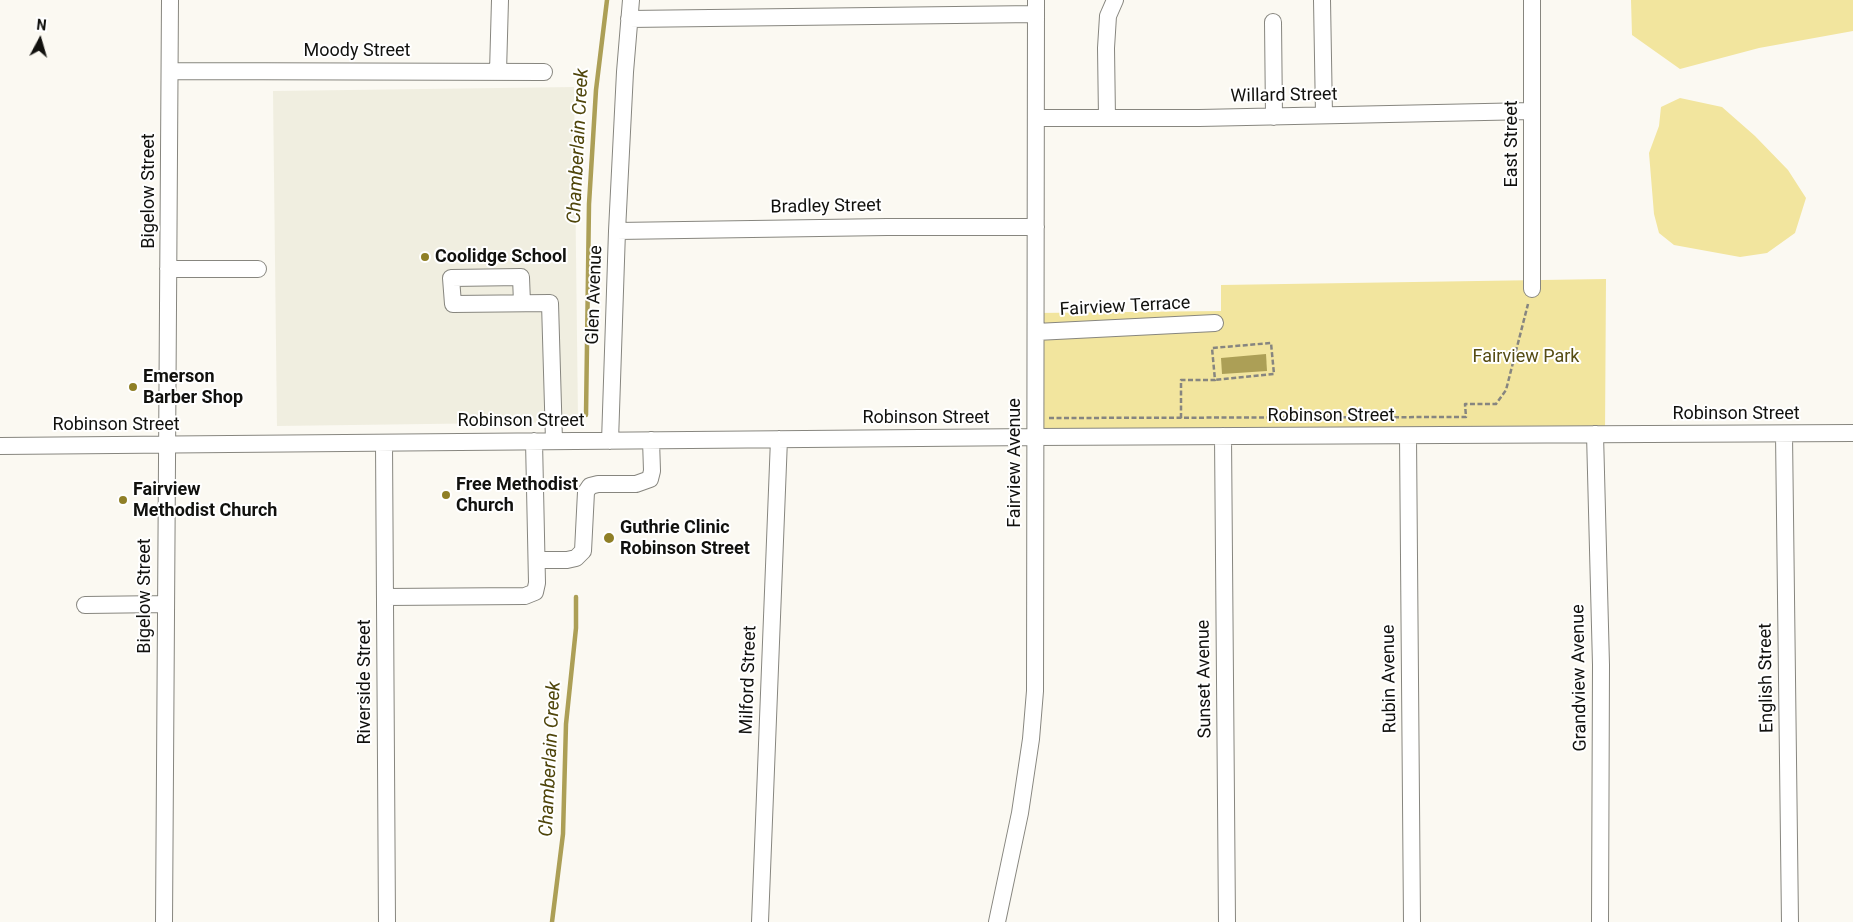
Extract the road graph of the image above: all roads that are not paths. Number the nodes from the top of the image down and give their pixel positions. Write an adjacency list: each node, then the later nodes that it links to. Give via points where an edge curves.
1 (170, 0): 10 (street, Bigelow Street)
2 (500, 0): 11 (street)
3 (631, 0): 8 (street, Glen Avenue)
4 (1115, 0): 17 (street, via 1108,16)
5 (1322, 0): 14 (street)
6 (1532, 0): 13 (street, East Street)
7 (1036, 7): 8 (street); 16 (street, Fairview Avenue)
8 (629, 19): 19 (street, Glen Avenue)
9 (1272, 22): 15 (street)
10 (170, 72): 11 (street, Moody Street); 20 (street, Bigelow Street)
11 (498, 72): 12 (street, Moody Street)
12 (544, 72)
13 (1532, 110): 14 (street, Willard Street); 22 (street, East Street)
14 (1324, 115): 15 (street, Willard Street)
15 (1274, 117): 17 (street, Willard Street)
16 (1036, 118): 17 (street, Willard Street); 18 (street, Fairview Avenue)
17 (1107, 118)
18 (1036, 227): 19 (street, Bradley Street); 25 (street, Fairview Avenue)
19 (617, 230): 36 (street, Glen Avenue)
20 (168, 269): 21 (street); 38 (street, Bigelow Street)
21 (258, 270)
22 (1532, 289)
23 (522, 302): 35 (street, via 550,303)
24 (1215, 323): 25 (street, Fairview Terrace)
25 (1036, 332): 31 (street, Fairview Avenue)
26 (1853, 433): 28 (street, Robinson Street)
27 (1595, 434): 28 (street, Robinson Street); 30 (street, Robinson Street); 50 (street, Grandview Avenue, via 1600,665)
28 (1784, 434): 51 (street, English Street)
29 (1223, 436): 30 (street, Robinson Street); 31 (street, Robinson Street); 48 (street, Sunset Avenue)
30 (1408, 436): 49 (street, Rubin Avenue)
31 (1035, 437): 32 (street, Robinson Street); 47 (street, Fairview Avenue, via 1035,691 1020,813)
32 (779, 439): 33 (street, Robinson Street); 46 (street, Milford Street)
33 (651, 440): 36 (street, Robinson Street); 40 (street, via 650,479 636,484 598,484 590,486 586,492 583,551 576,558 567,560)
34 (534, 441): 35 (street, Robinson Street); 37 (street, Robinson Street); 40 (street)
35 (554, 441): 36 (street, Robinson Street)
36 (610, 441)
37 (384, 442): 38 (street, Robinson Street); 41 (street, Riverside Street)
38 (166, 444): 39 (street, Robinson Street); 42 (street, Bigelow Street)
39 (0, 446)
40 (537, 560): 41 (street, via 535,592 524,596)
41 (385, 597): 45 (street, Riverside Street)
42 (165, 604): 43 (street); 44 (street, Bigelow Street)
43 (85, 605)
44 (164, 922)
45 (387, 922)
46 (760, 922)
47 (996, 922)
48 (1227, 922)
49 (1412, 922)
50 (1600, 922)
51 (1790, 922)

